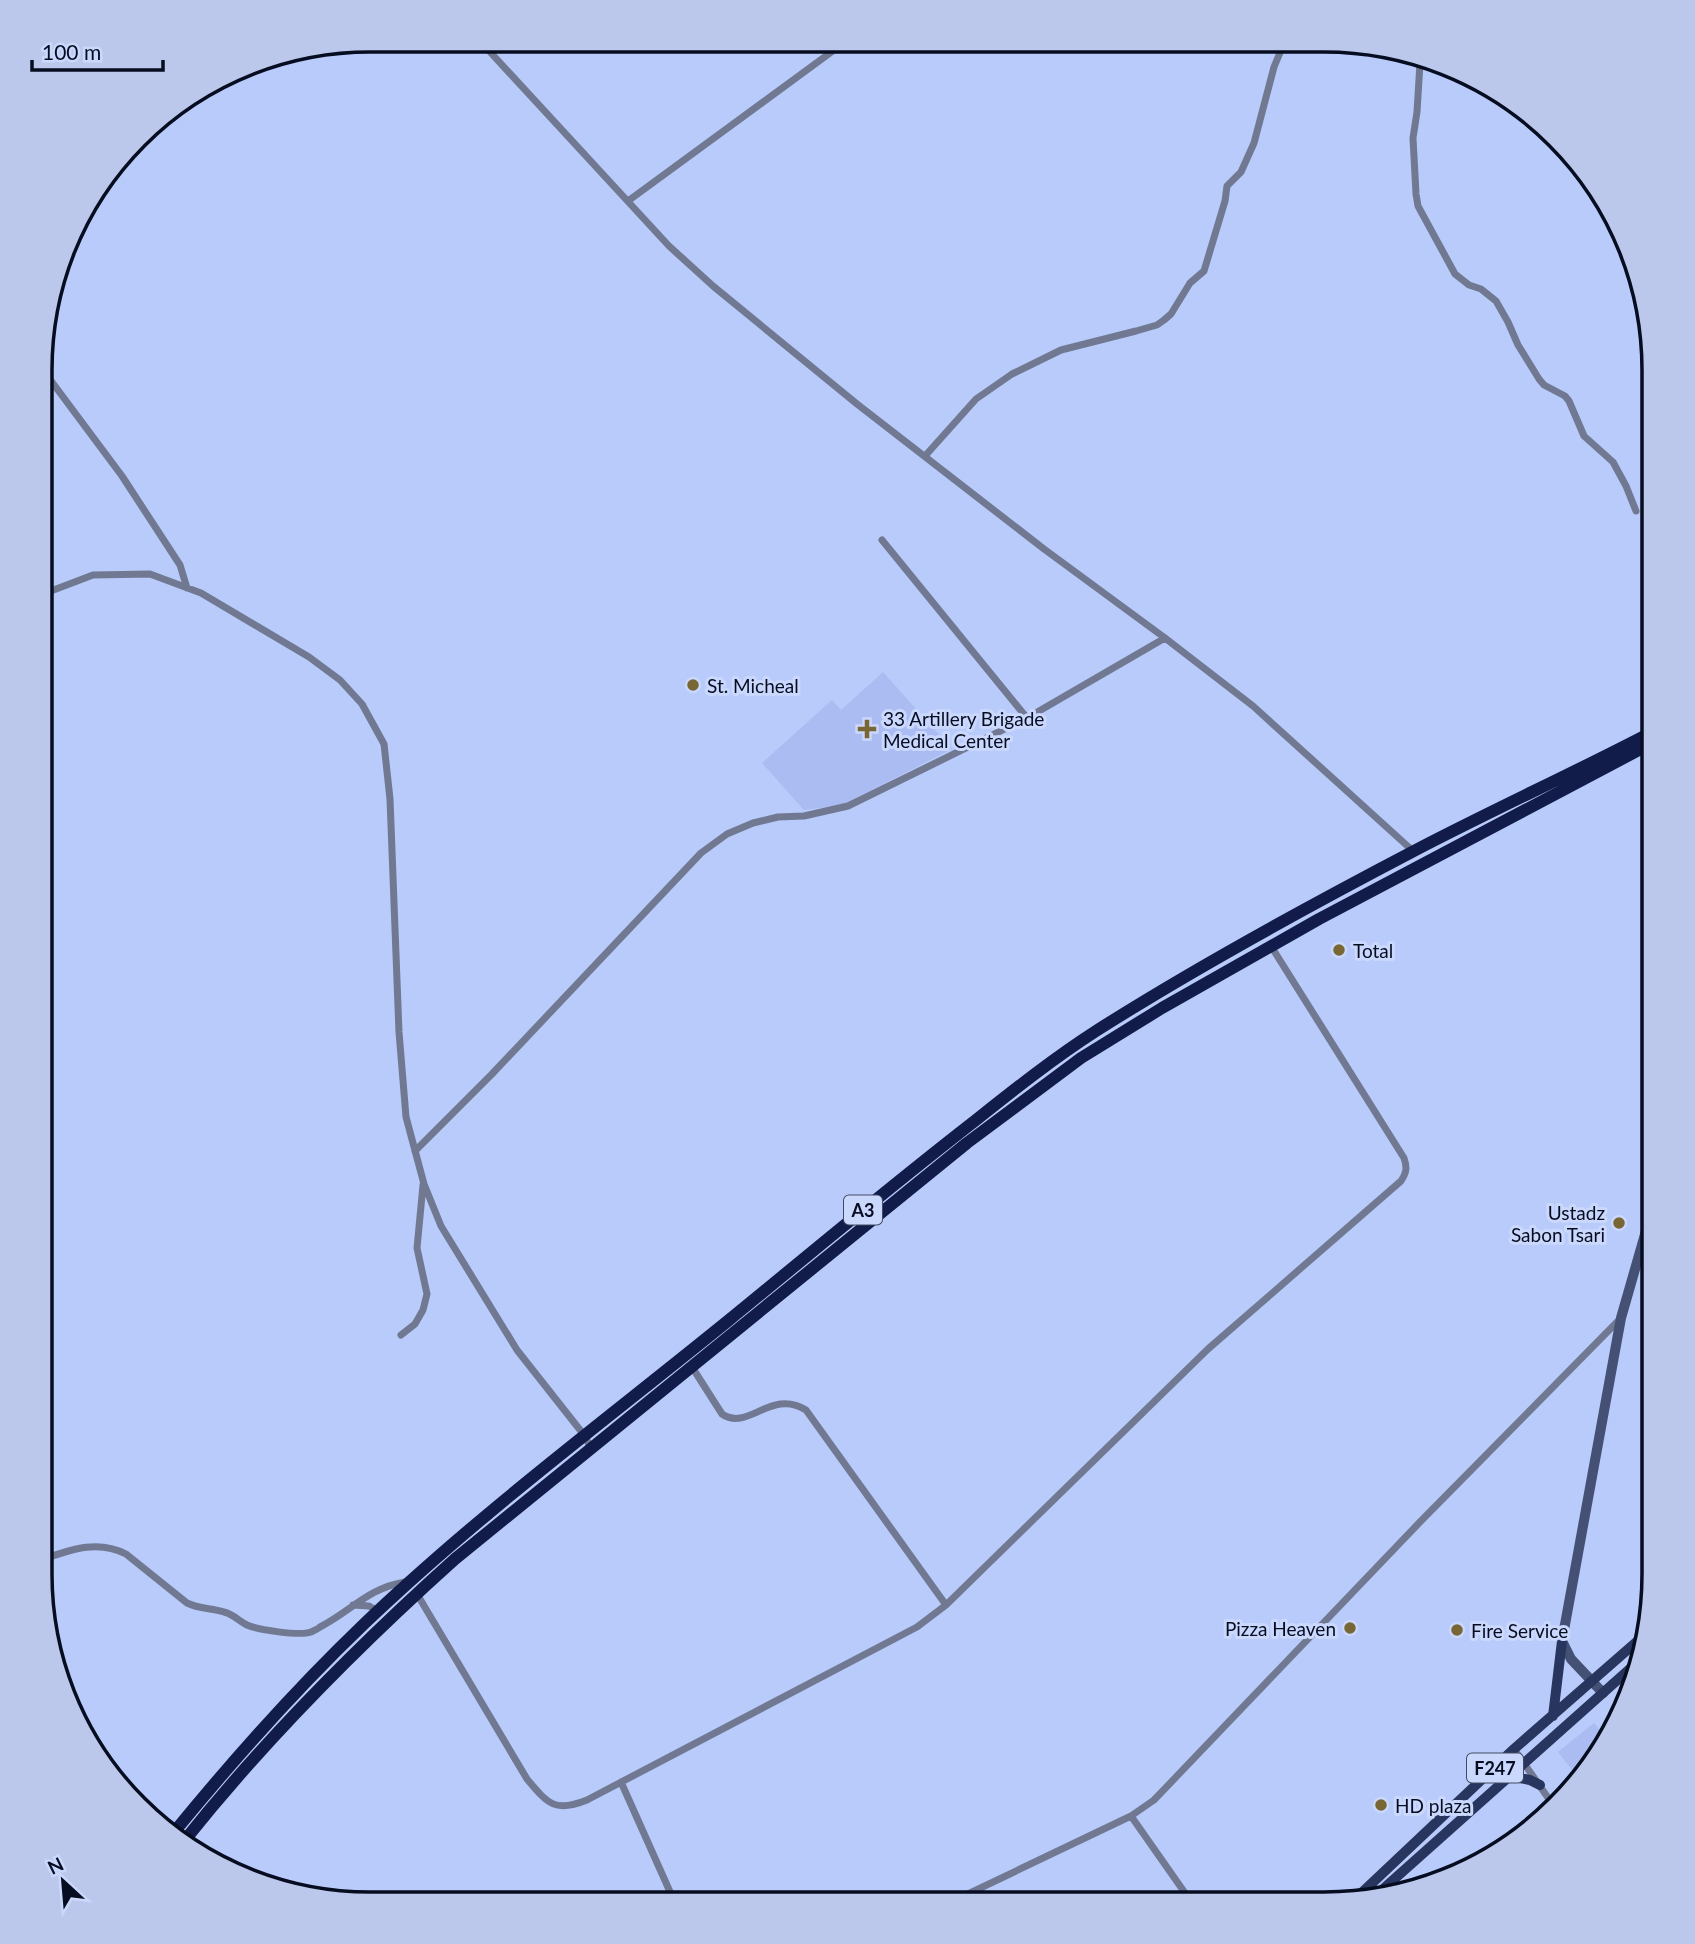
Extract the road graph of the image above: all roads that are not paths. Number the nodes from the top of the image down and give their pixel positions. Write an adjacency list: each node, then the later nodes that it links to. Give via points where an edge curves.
1 (491, 52): 5 (street)
2 (831, 52): 5 (street)
3 (1280, 52): 7 (street, via 1254,143 1241,172 1225,191 1204,271 1183,292 1171,314 1157,325 1061,350 1012,374 976,398)
4 (1420, 67): 8 (street, via 1413,138 1416,194 1423,216 1455,274 1496,301 1539,379 1569,401 1584,436 1614,463)
5 (628, 201): 7 (street, via 713,286)
6 (52, 382): 10 (street, via 122,476 180,565)
7 (925, 456): 12 (street)
8 (1636, 511)
9 (882, 540): 13 (street)
10 (187, 588): 11 (street, via 150,574 93,575); 20 (street, via 309,657 340,680 362,704 384,744 401,1056 406,1116)
11 (52, 591)
12 (1165, 638): 13 (street); 16 (street, via 1253,706)
13 (1027, 718): 20 (street, via 848,806 778,817 727,834 701,853)
14 (1643, 736): 16 (highway, A3)
15 (1643, 748): 18 (highway, A3)
16 (1413, 851): 17 (highway, A3)
17 (1264, 932): 18 (highway); 19 (highway, A3, via 1054,1059)
18 (1270, 945): 19 (highway, A3, via 1081,1058); 33 (street, via 1404,1157 1406,1173 1208,1349)
19 (963, 1138): 24 (highway, A3)
20 (415, 1151): 21 (street)
21 (424, 1184): 25 (street, via 417,1248 427,1294 415,1324); 27 (street, via 442,1226 517,1350)
22 (1643, 1241): 23 (street)
23 (1621, 1318): 35 (street); 47 (street, via 1154,1800)
24 (734, 1324): 26 (highway, A3); 27 (highway, A3)
25 (401, 1335)
26 (692, 1367): 28 (highway, A3); 33 (street, via 729,1418 742,1418 781,1403 806,1410)
27 (584, 1435): 28 (street); 29 (highway, A3)
28 (591, 1448): 29 (highway, A3)
29 (485, 1526): 31 (highway, A3)
30 (52, 1556): 32 (street, via 91,1546 118,1550 187,1603 221,1610 247,1625 288,1633 311,1632)
31 (413, 1587): 32 (street, via 394,1585); 34 (highway, A3); 44 (street, via 541,1796 557,1807 571,1806); 49 (highway, A3, via 286,1721)
32 (352, 1605): 34 (street)
33 (946, 1605): 44 (street, via 917,1627)
34 (378, 1611): 48 (highway, A3, via 288,1700)
35 (1562, 1641): 38 (street); 40 (main road)
36 (1634, 1644): 38 (main road, F247)
37 (1627, 1671): 39 (main road, F247)
38 (1592, 1682): 39 (street); 40 (main road, F247)
39 (1603, 1693): 42 (main road, F247)
40 (1553, 1716): 41 (main road, F247)
41 (1514, 1749): 42 (street); 51 (main road, F247)
42 (1524, 1762): 43 (main road, F247); 45 (street)
43 (1508, 1776): 45 (main road); 50 (main road, F247)
44 (621, 1782): 52 (street)
45 (1540, 1785): 46 (street)
46 (1549, 1798)
47 (1131, 1816): 53 (street); 54 (street)
48 (178, 1827)
49 (189, 1835)
50 (1387, 1885)
51 (1366, 1889)
52 (671, 1892)
53 (972, 1892)
54 (1184, 1892)

